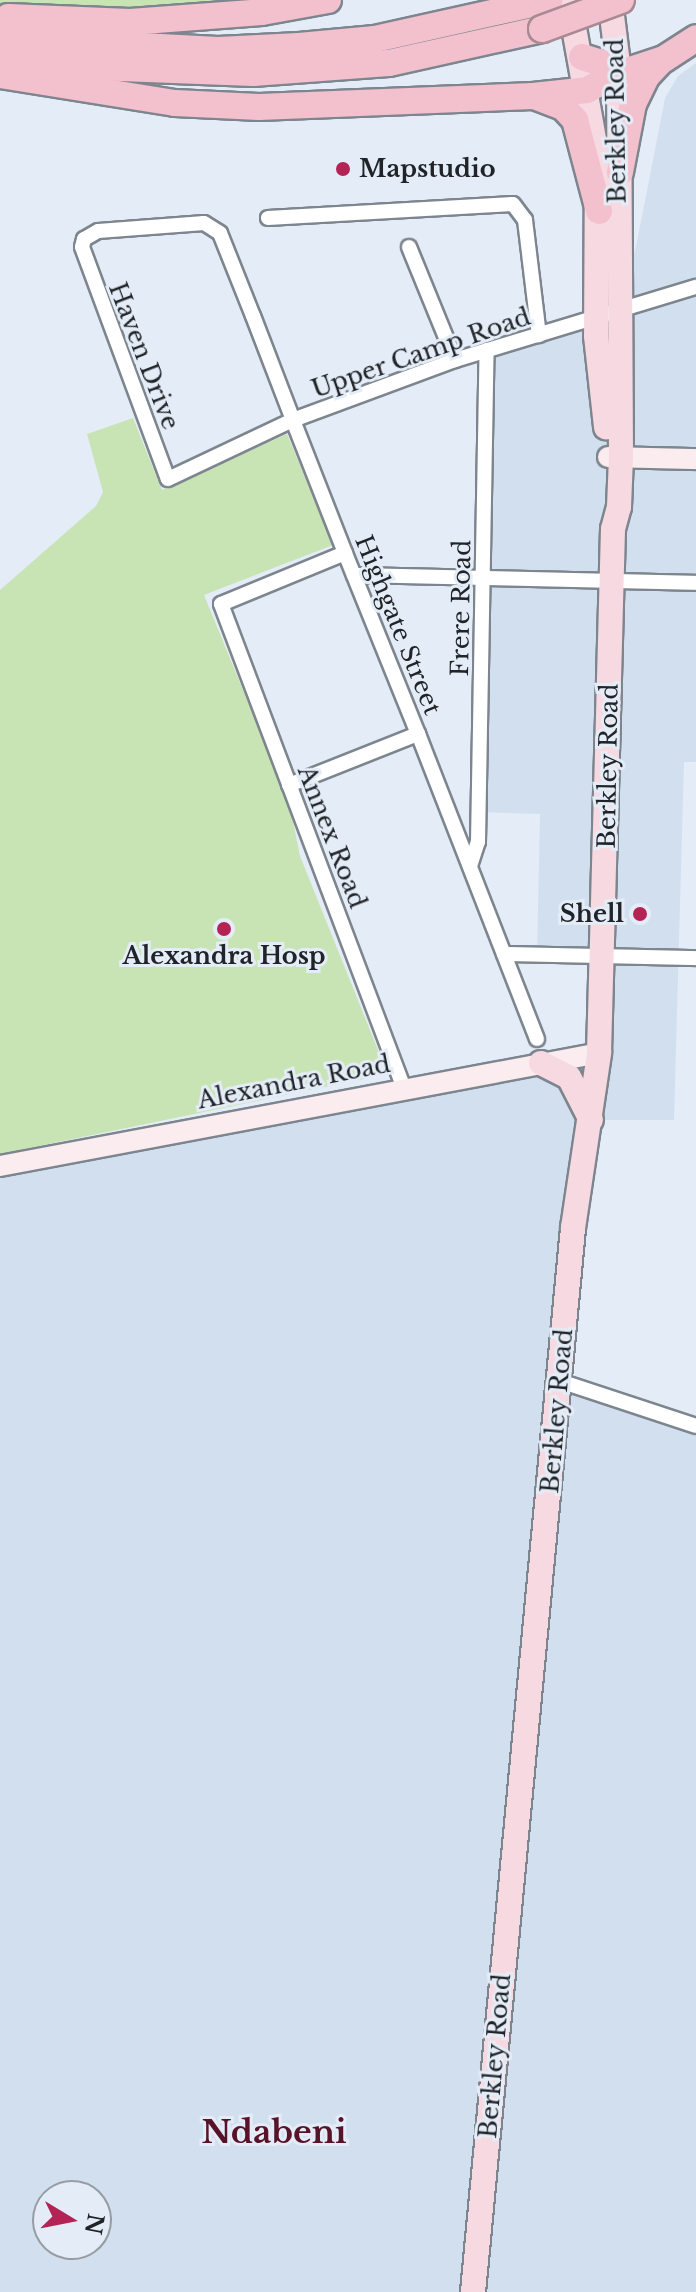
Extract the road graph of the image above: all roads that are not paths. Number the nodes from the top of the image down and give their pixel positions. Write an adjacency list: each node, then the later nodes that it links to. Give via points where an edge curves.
1 (328, 0): 6 (highway, via 262,12 143,21)
2 (569, 0): 10 (main road, Berkley Road)
3 (610, 0): 12 (main road, Berkley Road)
4 (621, 0): 5 (highway, bridge)
5 (543, 11): 7 (highway, via 375,39 218,50 84,43); 9 (highway, via 389,63 253,73 94,67)
6 (0, 16)
7 (0, 30)
8 (696, 38): 11 (highway)
9 (0, 54)
10 (582, 57): 12 (highway); 14 (main road, Berkley Road)
11 (664, 59): 12 (highway); 16 (highway, via 646,77 633,104)
12 (619, 72): 14 (highway); 16 (main road, Berkley Road)
13 (0, 75): 15 (highway, via 189,104 259,107)
14 (587, 90): 15 (highway); 17 (main road, Berkley Road)
15 (533, 96): 17 (highway, via 552,101 575,120)
16 (620, 172): 22 (main road, Berkley Road)
17 (599, 211): 22 (main road, Berkley Road)
18 (268, 218): 23 (street, via 513,204 525,220)
19 (82, 247): 26 (street, Highgate Street, via 84,239 98,231 204,223 216,228); 29 (street, Haven Drive)
20 (409, 247): 25 (street)
21 (696, 287): 22 (street, Upper Camp Road)
22 (606, 314): 23 (street, Upper Camp Road); 27 (main road, Berkley Road)
23 (539, 335): 24 (street, Upper Camp Road)
24 (487, 350): 25 (street, Upper Camp Road); 32 (street, Frere Road)
25 (455, 360): 26 (street, Upper Camp Road)
26 (293, 420): 29 (street, Upper Camp Road); 30 (street, Highgate Street)
27 (614, 457): 28 (street); 33 (main road, Berkley Road, via 607,507 613,529)
28 (696, 459)
29 (168, 479)
30 (345, 553): 31 (street, Highgate Street); 36 (street, Annex Road, via 221,604)
31 (354, 575): 32 (street); 35 (street, Highgate Street)
32 (484, 578): 33 (street); 37 (street, Frere Road, via 478,842)
33 (612, 581): 34 (street); 39 (main road, Berkley Road)
34 (696, 583)
35 (418, 734): 36 (street); 37 (street, Highgate Street)
36 (289, 785): 43 (street, Annex Road)
37 (470, 866): 38 (street, Highgate Street)
38 (504, 954): 39 (street); 41 (street, Highgate Street)
39 (603, 957): 40 (street); 42 (main road, Berkley Road)
40 (696, 958)
41 (539, 1051): 42 (street, Alexandra Road); 43 (street, Alexandra Road); 44 (main road, via 569,1077)
42 (599, 1053): 44 (main road, Berkley Road)
43 (403, 1086): 45 (street, Alexandra Road)
44 (591, 1120): 46 (main road, Berkley Road, via 573,1228)
45 (0, 1166)
46 (560, 1381): 47 (street); 48 (main road, Berkley Road)
47 (696, 1426)
48 (473, 2292)

